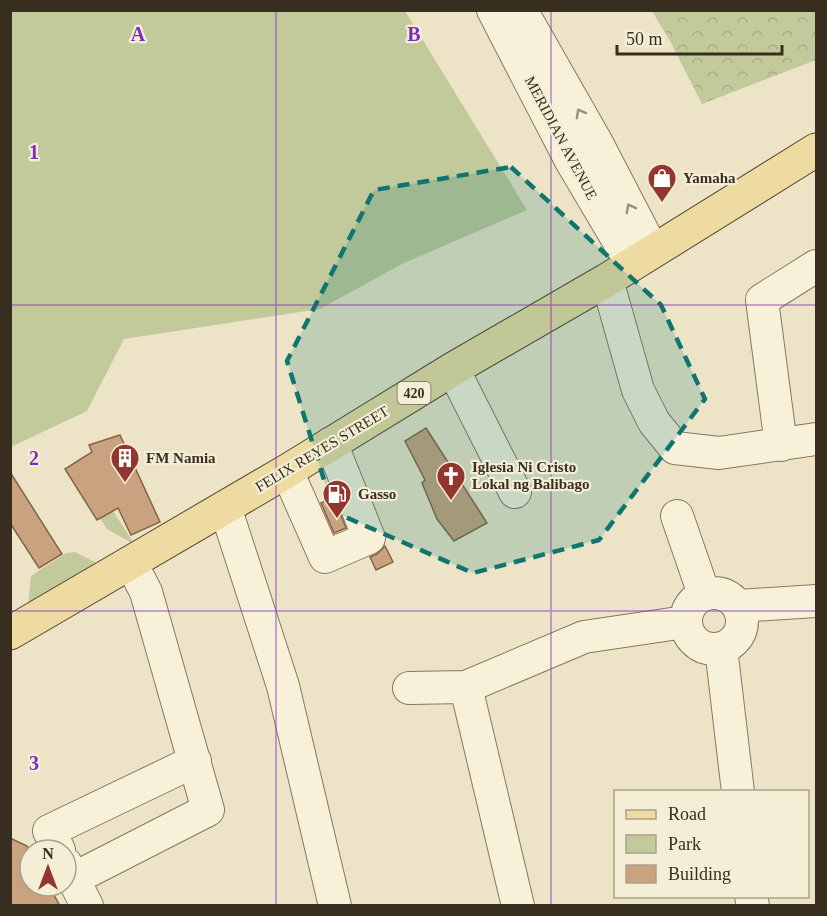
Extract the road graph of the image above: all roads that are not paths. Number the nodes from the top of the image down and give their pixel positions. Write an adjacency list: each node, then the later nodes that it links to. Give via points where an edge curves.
1 (494, 10): 4 (street, MERIDIAN AVENUE)
2 (521, 10): 4 (street, MERIDIAN AVENUE, one-way to 2, via 597,145)
3 (816, 150): 4 (main road, FELIX REYES STREET / 420)
4 (630, 265): 6 (main road, FELIX REYES STREET / 420); 9 (street, via 638,390 654,422 675,448 719,453)
5 (816, 266): 9 (street, via 762,300)
6 (453, 369): 8 (main road, FELIX REYES STREET / 420); 11 (street)
7 (816, 439): 9 (street)
8 (331, 443): 10 (main road, FELIX REYES STREET / 420); 10 (street, via 369,538 325,557)
9 (781, 445)
10 (286, 471): 12 (main road, FELIX REYES STREET / 420)
11 (515, 492)
12 (225, 507): 14 (main road, FELIX REYES STREET / 420); 27 (street, via 283,686)
13 (677, 516): 15 (street)
14 (131, 562): 19 (main road, FELIX REYES STREET / 420); 23 (street, via 146,592)
15 (704, 594): 17 (street, via 723,594); 18 (street, via 692,602)
16 (816, 601): 17 (street)
17 (738, 606): 20 (street, via 742,620 738,635)
18 (685, 622): 20 (street, via 697,643); 21 (street, via 584,637)
19 (10, 633)
20 (721, 648): 24 (street)
21 (466, 687): 22 (street); 28 (street)
22 (409, 688)
23 (195, 761): 25 (street, via 49,831); 26 (street, via 208,810)
24 (738, 790)
25 (53, 838)
26 (78, 881)
27 (335, 906)
28 (518, 906)

